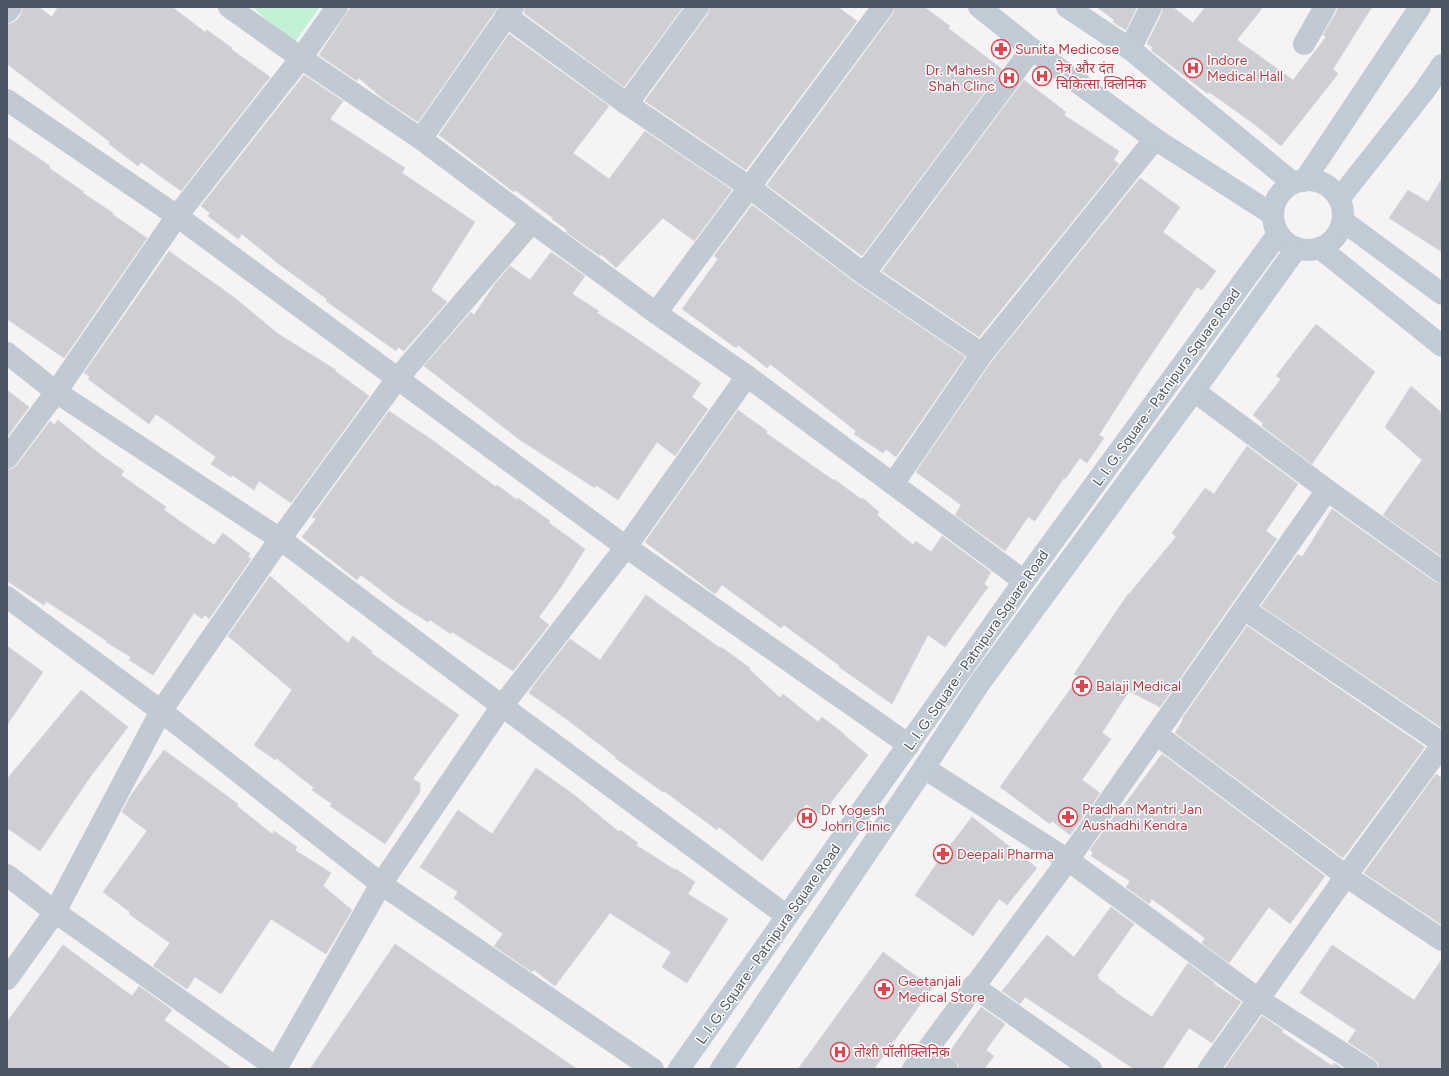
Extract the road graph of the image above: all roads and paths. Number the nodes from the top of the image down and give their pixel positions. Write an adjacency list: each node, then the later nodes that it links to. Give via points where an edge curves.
1 (11, 7): 12 (street)
2 (230, 7): 16 (street)
3 (336, 7): 16 (street)
4 (698, 7): 19 (street)
5 (883, 7): 23 (street)
6 (979, 7): 14 (main road)
7 (1067, 7): 15 (main road)
8 (1151, 7): 15 (street)
9 (1325, 7): 13 (street)
10 (1420, 7): 22 (main road)
11 (510, 11): 19 (street); 20 (street)
12 (7, 12)
13 (1304, 44)
14 (1032, 49): 21 (main road); 31 (street)
15 (1130, 50): 22 (main road)
16 (301, 58): 20 (street); 25 (street)
17 (1442, 65): 24 (main road)
18 (7, 100): 25 (street)
19 (627, 104): 23 (street)
20 (421, 139): 27 (street)
21 (1155, 139): 28 (main road); 36 (street)
22 (1299, 182): 24 (main road, via 1315,180 1325,184); 28 (main road, via 1281,192 1276,199)
23 (749, 187): 31 (street); 33 (street)
24 (1339, 199): 26 (main road)
25 (177, 216): 38 (street); 40 (street)
26 (1343, 221): 29 (main road, via 1331,242); 32 (main road)
27 (532, 222): 33 (street); 38 (street)
28 (1275, 224): 30 (main road, via 1286,243); 47 (main road, L. I. G. Square - Patnipura Square Road)
29 (1321, 248): 30 (main road, via 1309,251); 34 (main road)
30 (1296, 249): 39 (main road, L. I. G. Square - Patnipura Square Road)
31 (864, 274): 36 (street)
32 (1442, 294)
33 (656, 313): 37 (street)
34 (1442, 346)
35 (7, 353): 40 (street)
36 (982, 354): 42 (street)
37 (747, 376): 42 (street); 45 (street)
38 (397, 380): 44 (street); 45 (street)
39 (1194, 391): 43 (street); 55 (main road, L. I. G. Square - Patnipura Square Road, via 979,684)
40 (56, 392): 41 (street); 44 (street)
41 (7, 458)
42 (894, 484): 47 (street)
43 (1327, 490): 46 (street); 49 (street)
44 (280, 539): 50 (street); 51 (street)
45 (626, 547): 50 (street); 54 (street)
46 (1442, 572)
47 (1024, 581): 54 (main road, L. I. G. Square - Patnipura Square Road)
48 (7, 597): 51 (street)
49 (1244, 609): 52 (street); 53 (street)
50 (502, 706): 59 (street); 61 (street)
51 (161, 711): 59 (street); 60 (street)
52 (1156, 734): 56 (street); 58 (street)
53 (1442, 744): 58 (street)
54 (909, 745): 61 (main road, L. I. G. Square - Patnipura Square Road)
55 (924, 768): 56 (street); 70 (main road, L. I. G. Square - Patnipura Square Road)
56 (1068, 860): 64 (street); 65 (street)
57 (7, 875): 60 (street)
58 (1346, 876): 62 (street); 65 (street)
59 (381, 884): 67 (street); 68 (street)
60 (55, 912): 63 (street); 67 (street)
61 (787, 916): 69 (main road, L. I. G. Square - Patnipura Square Road)
62 (1442, 940)
63 (7, 979)
64 (973, 986): 66 (street); 72 (street)
65 (1258, 999): 73 (street); 74 (street)
66 (919, 1061): 71 (street)
67 (277, 1069)
68 (653, 1069)
69 (679, 1069)
70 (722, 1069)
71 (947, 1069)
72 (1091, 1069)
73 (1209, 1069)
74 (1367, 1069)

